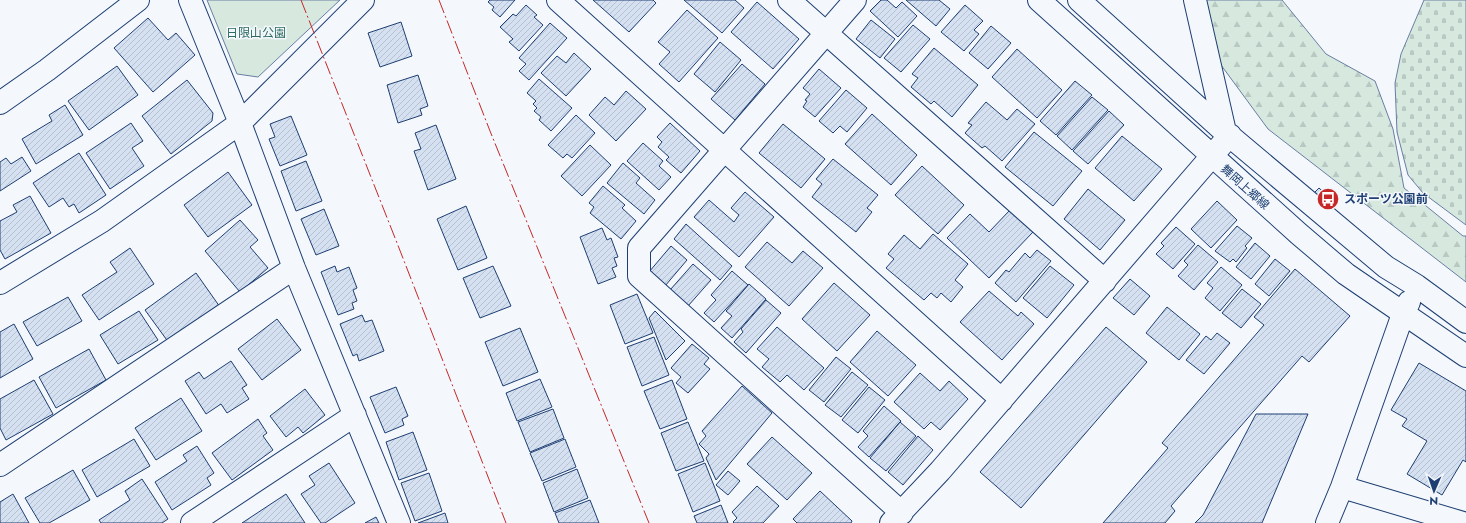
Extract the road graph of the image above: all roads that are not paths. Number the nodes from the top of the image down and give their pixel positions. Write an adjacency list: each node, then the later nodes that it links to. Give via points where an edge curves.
1 (138, 0): 11 (street)
2 (190, 0): 12 (street)
3 (363, 0): 12 (street)
4 (558, 0): 14 (street)
5 (789, 0): 10 (street)
6 (855, 0): 10 (street)
7 (1039, 0): 15 (street, 舞岡上郷線)
8 (1080, 0): 13 (street)
9 (1195, 0): 13 (street)
10 (826, 33): 14 (street); 17 (street)
11 (0, 103)
12 (240, 123): 16 (street); 18 (street, via 102,221)
13 (1228, 134): 15 (street); 19 (street, via 1386,267)
14 (724, 149): 23 (street); 27 (street, via 639,248 639,276)
15 (1211, 157): 17 (street); 20 (street, 舞岡上郷線, via 1346,274)
16 (294, 268): 24 (street); 25 (street)
17 (1105, 281): 23 (street)
18 (0, 283)
19 (1417, 286): 20 (street); 21 (street)
20 (1403, 314): 22 (street, 舞岡上郷線); 26 (street)
21 (1466, 322)
22 (1466, 356)
23 (1002, 400): 27 (street)
24 (355, 415): 28 (street); 29 (street)
25 (0, 465)
26 (1342, 487): 30 (street); 31 (street)
27 (896, 518)
28 (192, 523)
29 (399, 523)
30 (1327, 523)
31 (1463, 523)

